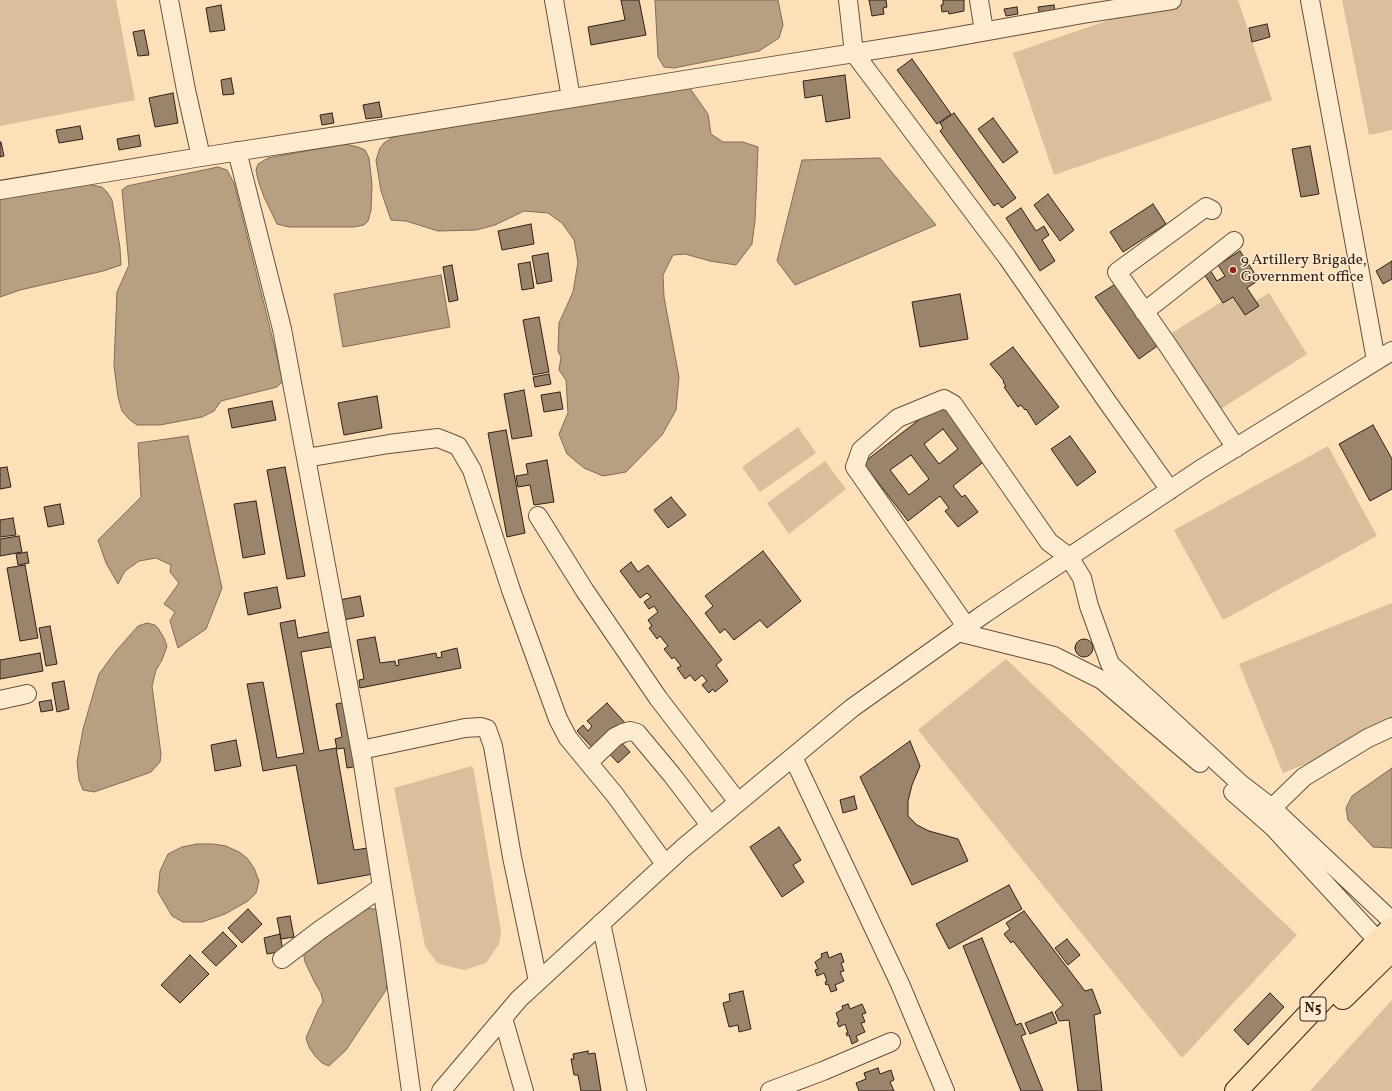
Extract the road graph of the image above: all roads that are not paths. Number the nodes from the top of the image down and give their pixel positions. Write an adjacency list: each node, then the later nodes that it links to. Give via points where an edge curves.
1 (169, 0): 12 (street)
2 (554, 0): 10 (street)
3 (848, 0): 9 (street)
4 (979, 0): 8 (street)
5 (1172, 0): 7 (street)
6 (1308, 2): 18 (street)
7 (1082, 7): 8 (street)
8 (984, 32): 9 (street)
9 (854, 53): 10 (street); 21 (street, via 1007,257)
10 (571, 98): 11 (street)
11 (237, 151): 12 (street); 20 (street, via 282,329)
12 (201, 157): 13 (street)
13 (0, 190)
14 (1212, 210): 16 (street, via 1206,207 1117,272)
15 (1234, 241): 16 (street)
16 (1144, 312): 19 (street)
17 (1392, 351): 18 (street)
18 (1376, 360): 19 (street)
19 (1236, 448): 21 (street)
20 (306, 458): 28 (street); 30 (street, via 438,438 458,446 472,470 511,590 558,719 568,738)
21 (1170, 490): 23 (street)
22 (538, 516): 31 (street, via 585,591 658,698)
23 (1069, 557): 24 (street); 24 (street, via 1049,542 953,404 944,398 898,418 861,450 855,467); 32 (street, via 1082,578 1110,664 1242,785)
24 (962, 629): 29 (street, via 852,708); 38 (street, via 1054,656 1102,680 1273,827)
25 (27, 694): 26 (street)
26 (0, 700)
27 (1392, 727): 32 (street, via 1368,738 1304,777)
28 (360, 750): 35 (street); 40 (street, via 465,728 487,729 493,746 512,857)
29 (793, 757): 31 (street); 48 (street, via 900,984)
30 (589, 762): 33 (street, via 615,737 630,731 637,733); 34 (street)
31 (738, 802): 33 (street)
32 (1272, 808): 36 (street)
33 (710, 825): 34 (street)
34 (665, 864): 37 (street)
35 (382, 887): 39 (street); 43 (street)
36 (1392, 921)
37 (601, 923): 40 (street); 46 (street)
38 (1387, 940): 49 (highway, N5); 50 (highway, N5)
39 (282, 959)
40 (538, 981): 41 (street)
41 (503, 1018): 44 (street); 45 (street)
42 (891, 1042): 47 (street)
43 (411, 1091)
44 (441, 1091)
45 (524, 1091)
46 (637, 1091)
47 (770, 1091)
48 (945, 1091)
49 (1236, 1091)
50 (1254, 1091)

